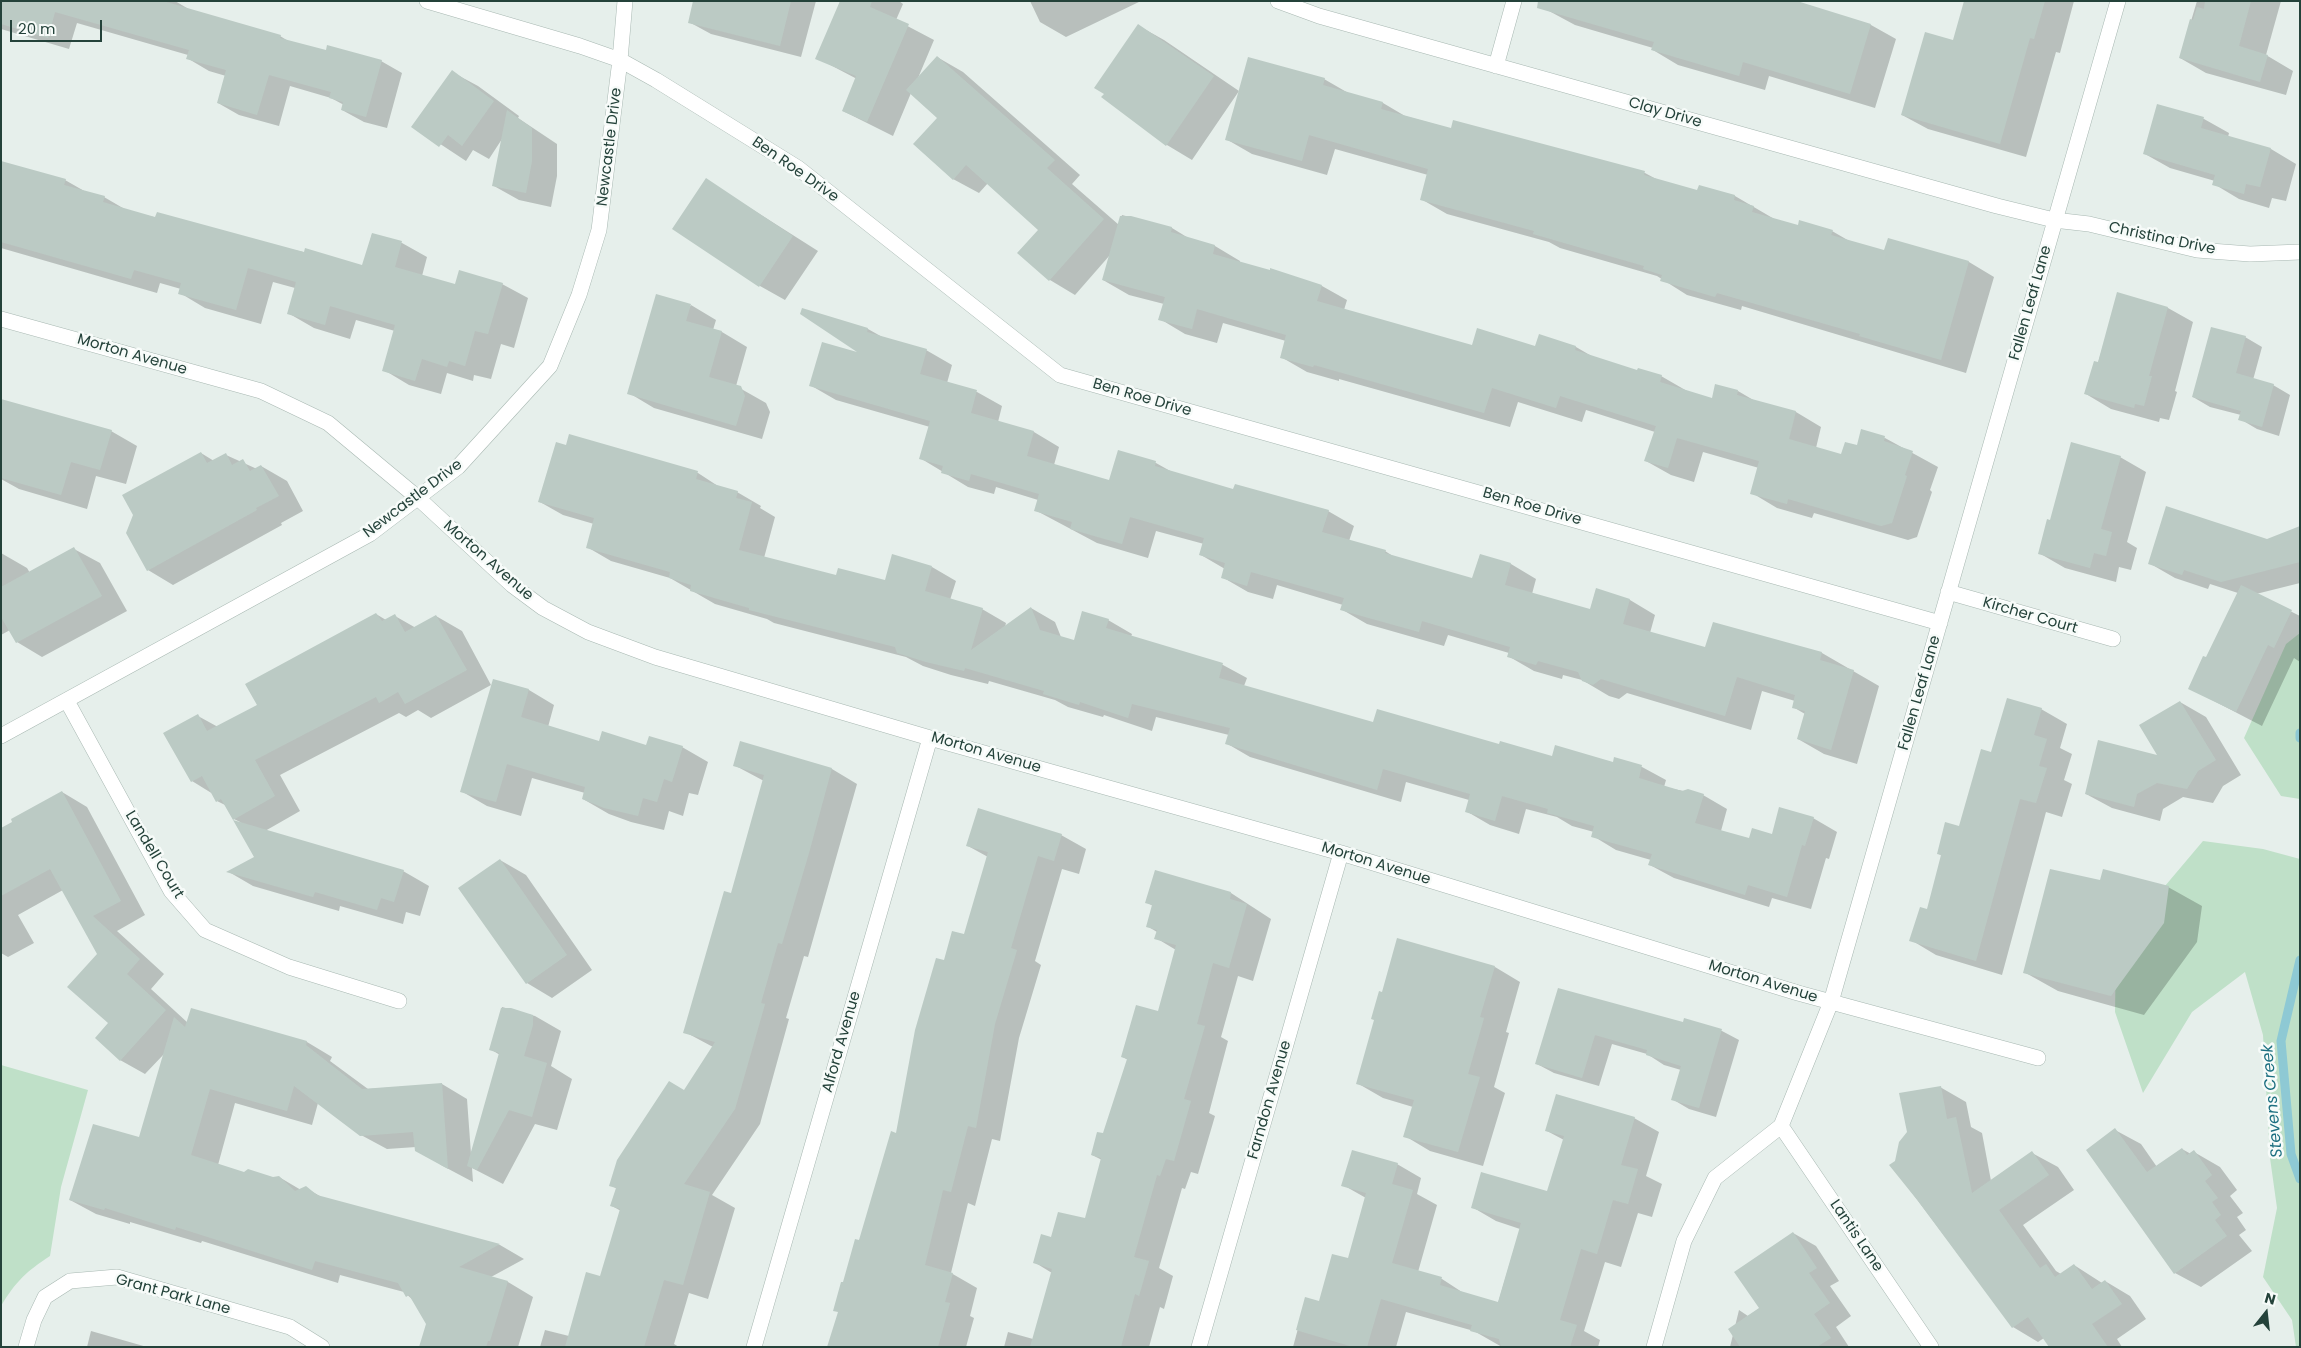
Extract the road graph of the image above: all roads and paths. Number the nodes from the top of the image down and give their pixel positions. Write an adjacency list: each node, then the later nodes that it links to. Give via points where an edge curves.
1 (426, 1): 6 (street, Ben Roe Drive)
2 (625, 1): 6 (street, Newcastle Drive)
3 (1278, 1): 7 (street, Clay Drive, via 1319,16)
4 (1514, 1): 7 (street)
5 (2118, 1): 8 (street, Fallen Leaf Lane)
6 (620, 60): 11 (street, Newcastle Drive, via 599,230 580,296 550,366 458,467); 13 (street, Ben Roe Drive, via 798,168 1060,375)
7 (1496, 66): 8 (street, Clay Drive)
8 (2054, 220): 9 (street, Christina Drive, via 2089,224 2197,250 2250,254); 12 (street, Fallen Leaf Lane)
9 (2300, 252)
10 (1, 319): 11 (street, Morton Avenue, via 261,391 328,423)
11 (418, 498): 15 (street, Newcastle Drive, via 370,534); 17 (street, Morton Avenue, via 512,585 543,608 588,632 655,657)
12 (1948, 592): 13 (street, Fallen Leaf Lane); 14 (street, Kircher Court)
13 (1940, 623): 20 (street, Fallen Leaf Lane)
14 (2112, 639)
15 (67, 701): 16 (street, Newcastle Drive); 19 (street, Landell Court, via 171,891 205,930 289,967)
16 (1, 736)
17 (930, 738): 18 (street, Morton Avenue); 25 (street, Alford Avenue)
18 (1341, 853): 20 (street, Morton Avenue); 26 (street, Farndon Avenue)
19 (399, 1000)
20 (1832, 1002): 21 (street, Morton Avenue); 22 (street, Fallen Leaf Lane)
21 (2038, 1058)
22 (1782, 1126): 27 (street, via 1715,1178 1684,1241); 28 (street, Lantis Lane)
23 (26, 1347): 24 (street, Grant Park Lane, via 34,1320 46,1297 70,1281 117,1277 290,1327)
24 (322, 1347)
25 (754, 1347)
26 (1199, 1347)
27 (1654, 1347)
28 (1931, 1347)

